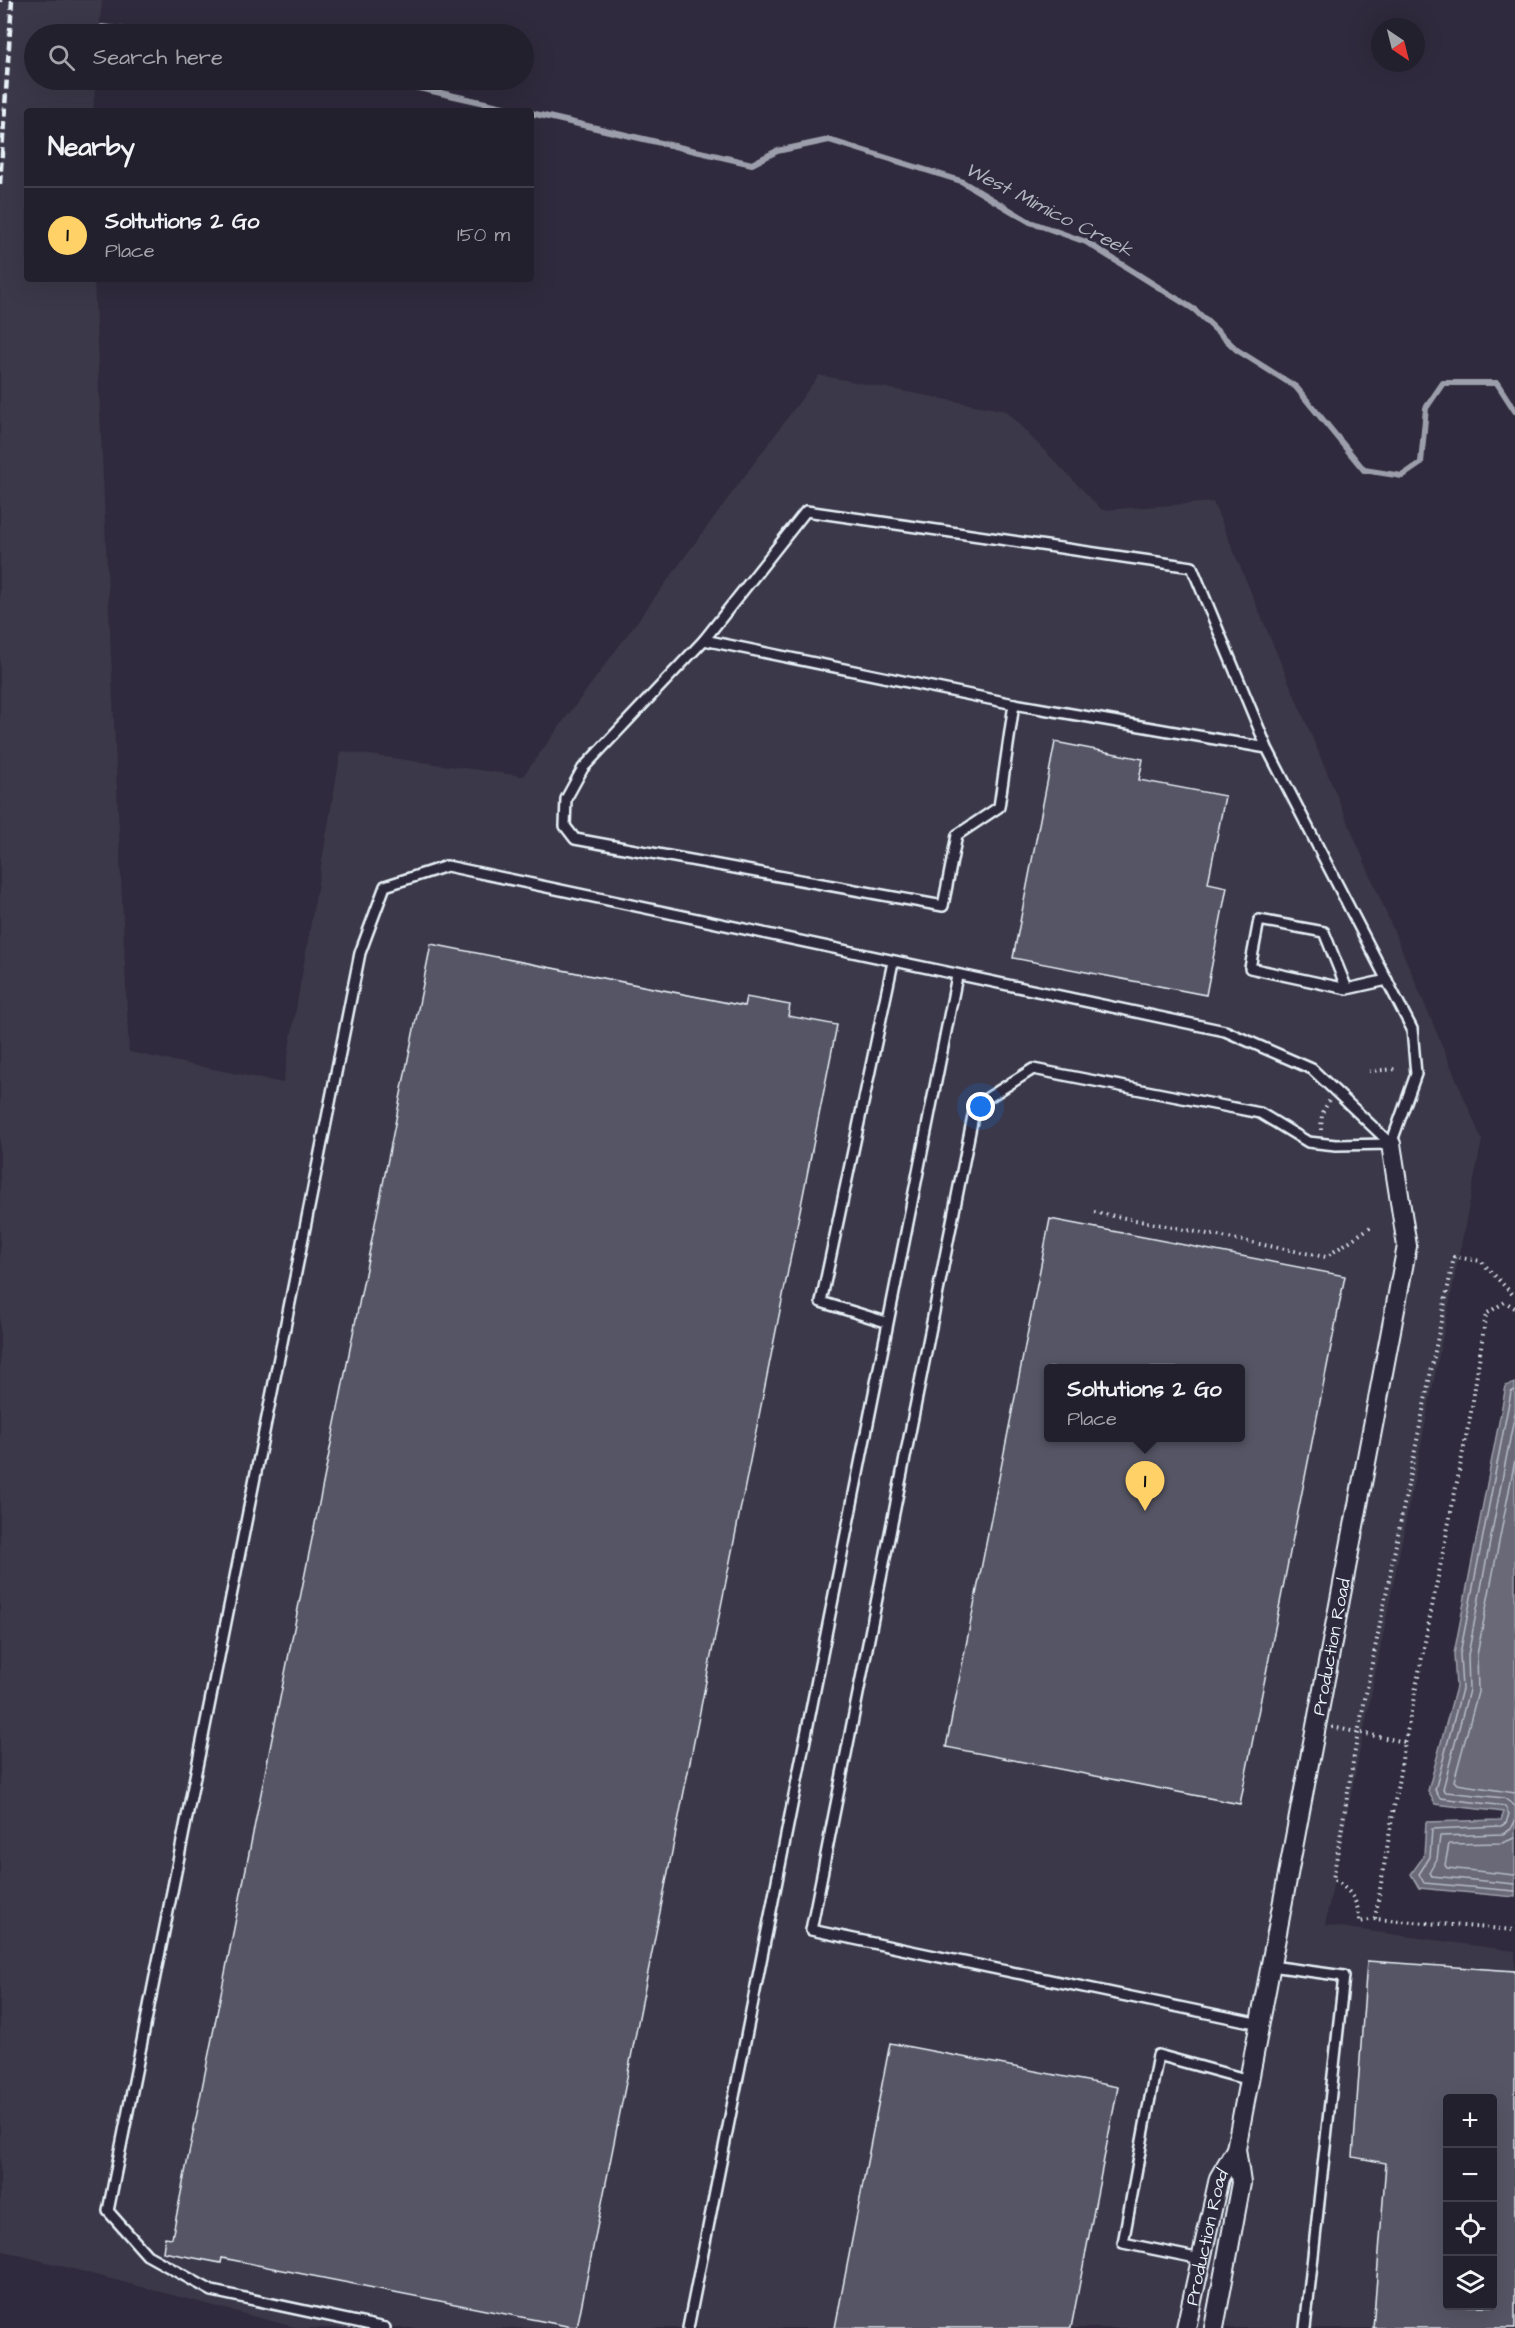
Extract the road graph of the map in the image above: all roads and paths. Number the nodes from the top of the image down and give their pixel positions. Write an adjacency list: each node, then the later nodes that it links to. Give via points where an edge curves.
1 (705, 640): 2 (lane); 2 (lane, via 583,768 566,799 565,826 575,839 943,906 957,835 999,807); 3 (lane, via 806,510 1192,567)
2 (1014, 704): 3 (lane)
3 (1267, 748): 6 (lane)
4 (893, 962): 5 (lane); 17 (lane, via 821,1302); 28 (lane, via 447,866 385,886 368,931 355,976 108,2211 147,2255 212,2291)
5 (957, 976): 12 (lane, via 1225,1031 1312,1069); 17 (lane)
6 (1387, 980): 7 (lane); 12 (lane, via 1412,1029 1416,1074)
7 (1347, 989): 7 (lane, via 1324,932 1259,921 1250,968)
8 (1398, 1069): 9 (path)
9 (1369, 1071)
10 (1331, 1098): 11 (path, via 1322,1113)
11 (1321, 1131)
12 (1391, 1144): 18 (street, Production Road, via 1407,1246); 24 (lane, via 1308,1142 1260,1113 1033,1069 975,1106 811,1930)
13 (1094, 1212): 14 (path, via 1326,1257)
14 (1372, 1226)
15 (1515, 1297): 19 (path, via 1481,1261 1454,1257)
16 (1515, 1308): 20 (path, via 1505,1302 1486,1314 1472,1407)
17 (886, 1322): 29 (lane)
18 (1316, 1724): 19 (path); 23 (street, Production Road)
19 (1358, 1733): 20 (path); 21 (path, via 1333,1879 1350,1890 1359,1908 1359,1922)
20 (1405, 1742): 21 (path)
21 (1375, 1919): 22 (path)
22 (1515, 1930)
23 (1271, 1966): 24 (street, Production Road); 32 (lane, via 1344,1976)
24 (1260, 2024): 25 (street, Production Road)
25 (1249, 2080): 26 (street, Production Road); 27 (lane, via 1158,2055 1123,2243)
26 (1236, 2149): 27 (street, Production Road, via 1219,2178); 31 (street, Production Road, via 1241,2183)
27 (1201, 2259): 30 (street, Production Road)
28 (385, 2328)
29 (688, 2328)
30 (1186, 2328)
31 (1214, 2328)
32 (1305, 2328)

